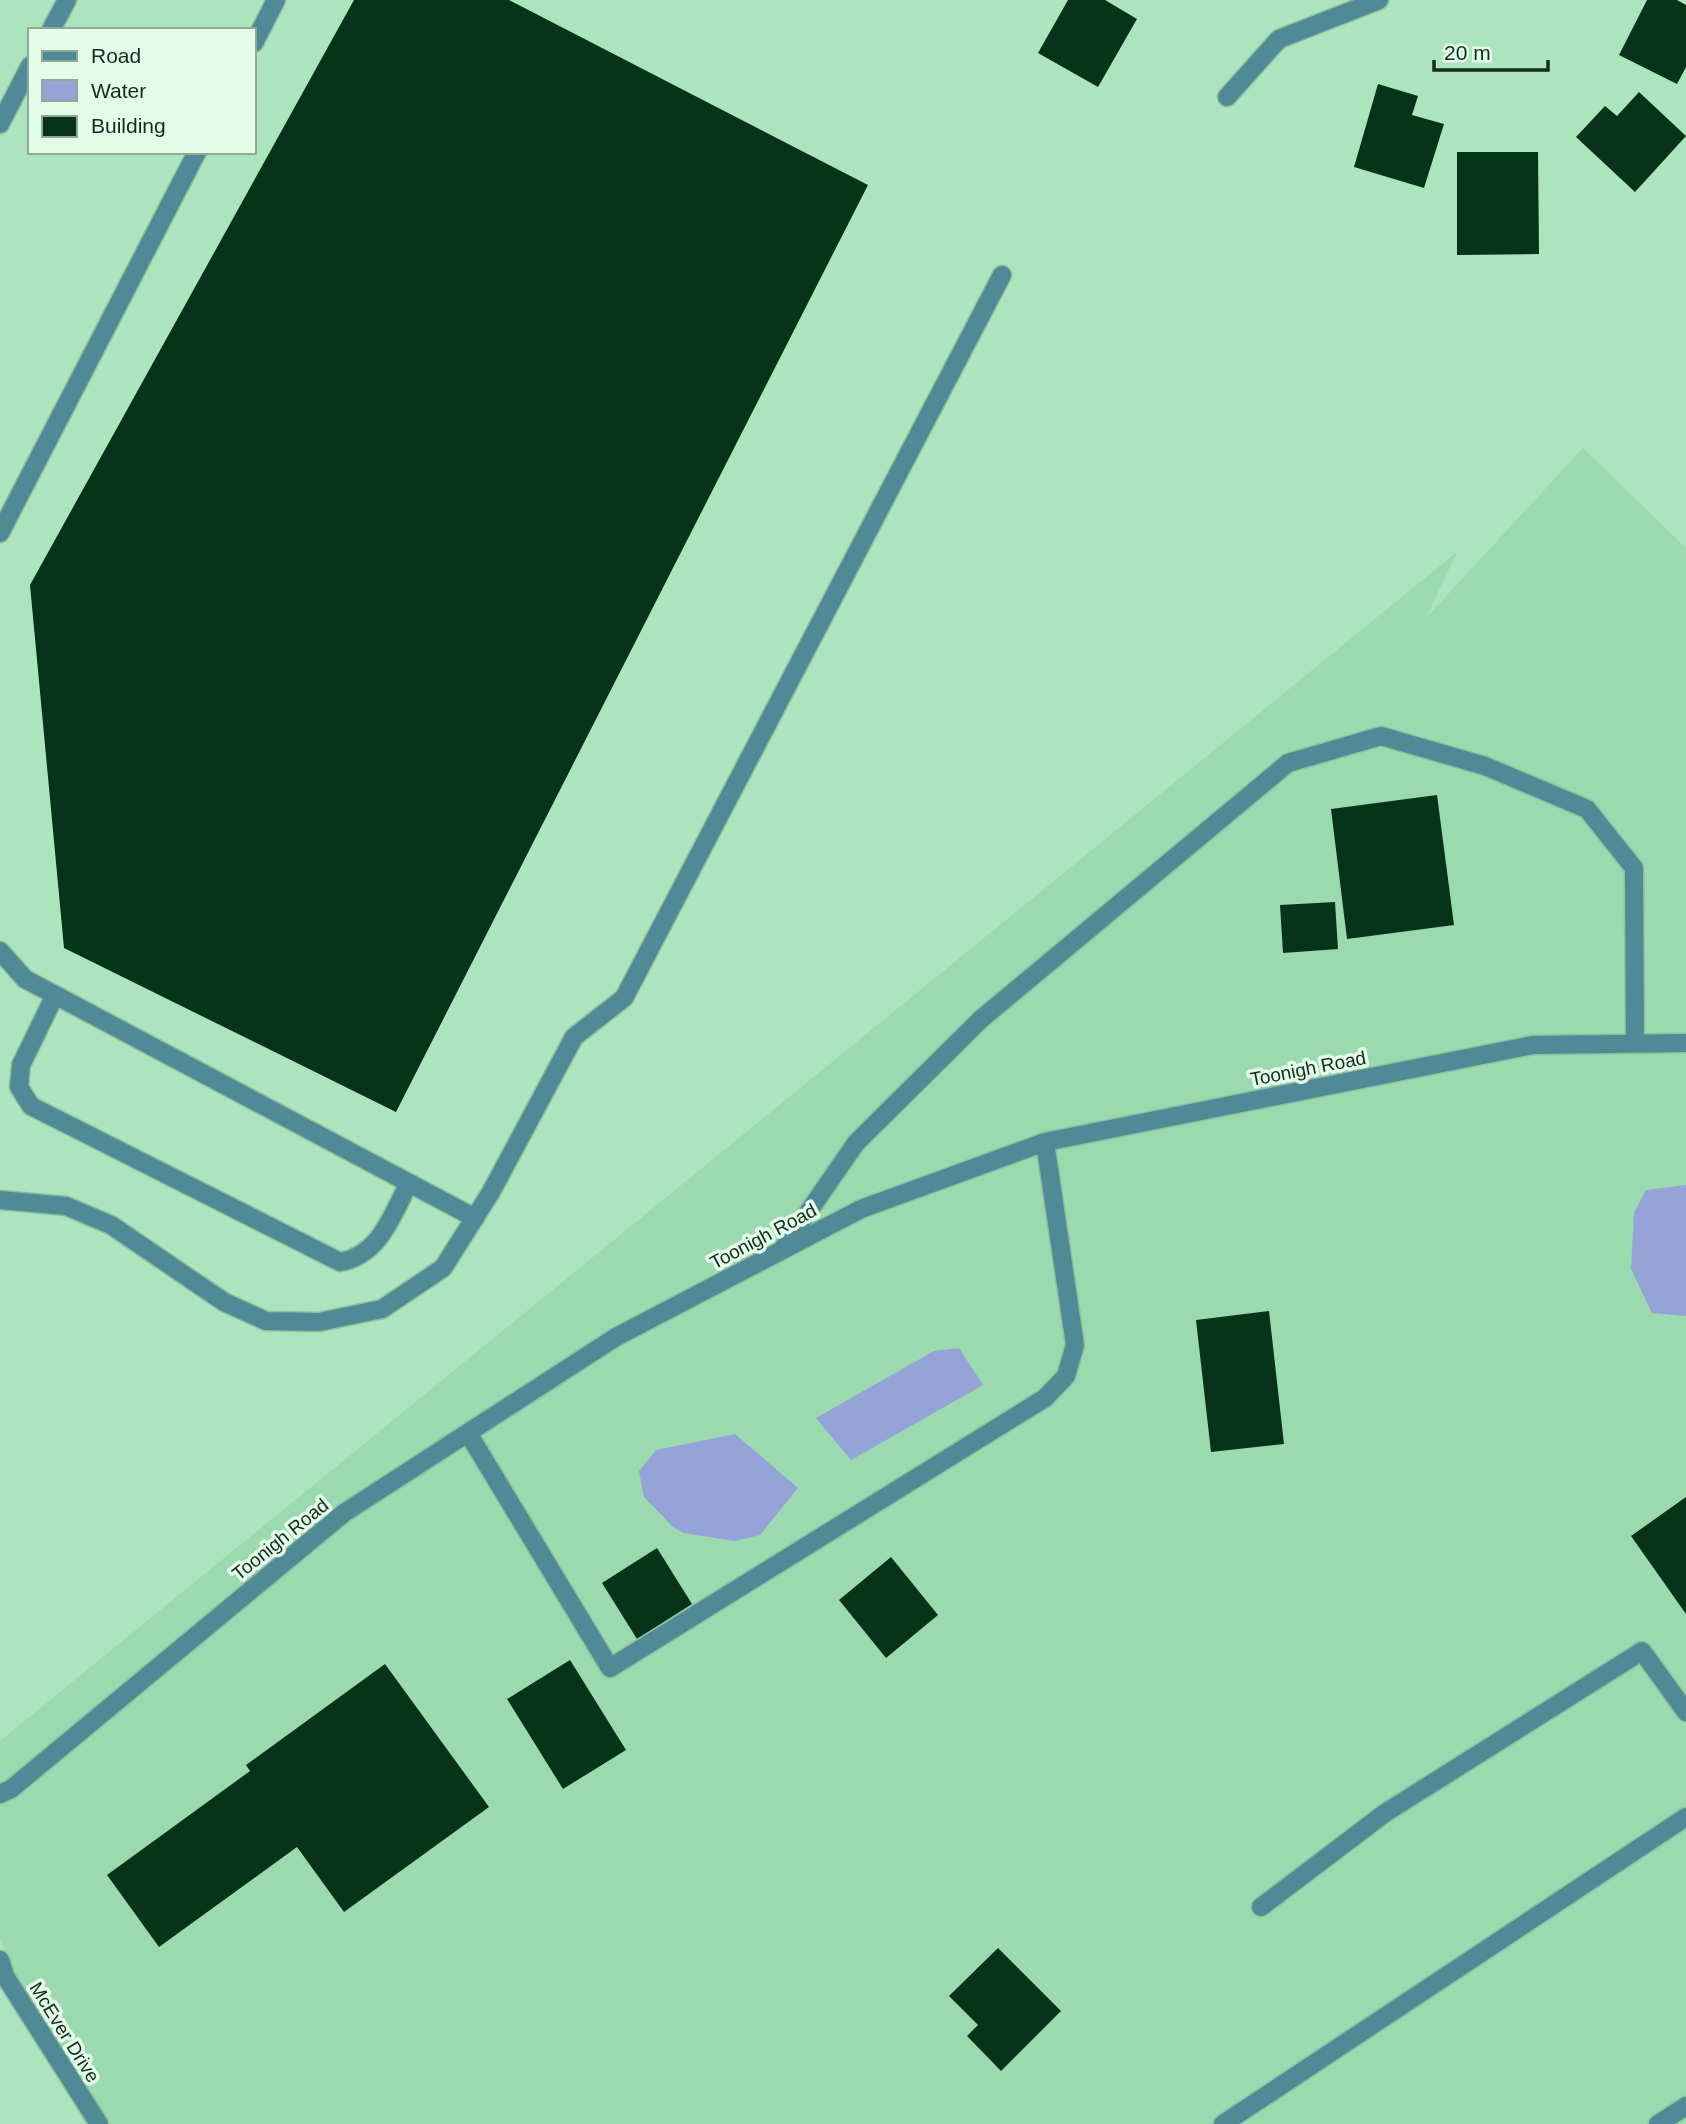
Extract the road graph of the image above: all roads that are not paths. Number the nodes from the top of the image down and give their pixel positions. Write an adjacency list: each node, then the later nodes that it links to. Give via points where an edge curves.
1 (67, 0): 4 (street)
2 (276, 0): 5 (street)
3 (1379, 0): 7 (street, via 1279,39)
4 (52, 28)
5 (256, 39)
6 (28, 70): 8 (street)
7 (1227, 97)
8 (0, 124)
9 (196, 154): 11 (street)
10 (1002, 275): 19 (street, via 624,998 573,1037)
11 (0, 533)
12 (0, 951): 13 (street, via 25,979)
13 (55, 995): 17 (street); 17 (street, via 21,1065 19,1087 31,1106 340,1262 356,1259 376,1244)
14 (1635, 1044): 15 (street, Toonigh Road); 16 (street, Toonigh Road, via 1533,1045); 20 (street, via 1634,869 1587,809 1485,766 1381,736 1289,763 980,1020 856,1143)
15 (1686, 1044)
16 (1045, 1142): 20 (street, Toonigh Road, via 861,1209); 21 (street, via 1075,1345 1066,1376 1045,1398 610,1668)
17 (409, 1183): 19 (street)
18 (0, 1200): 19 (street, via 66,1206 111,1225 224,1302 266,1321 319,1322 382,1309 443,1268)
19 (475, 1218)
20 (782, 1250): 21 (street, Toonigh Road, via 616,1337)
21 (468, 1433): 23 (street, Toonigh Road, via 344,1513)
22 (1686, 1712): 25 (street, via 1642,1651 1385,1812)
23 (0, 1794)
24 (1686, 1817): 29 (street)
25 (1261, 1907)
26 (0, 1960): 28 (street, McEver Drive, via 5,1976)
27 (1686, 2106): 30 (street)
28 (99, 2124)
29 (1223, 2124)
30 (1658, 2124)

